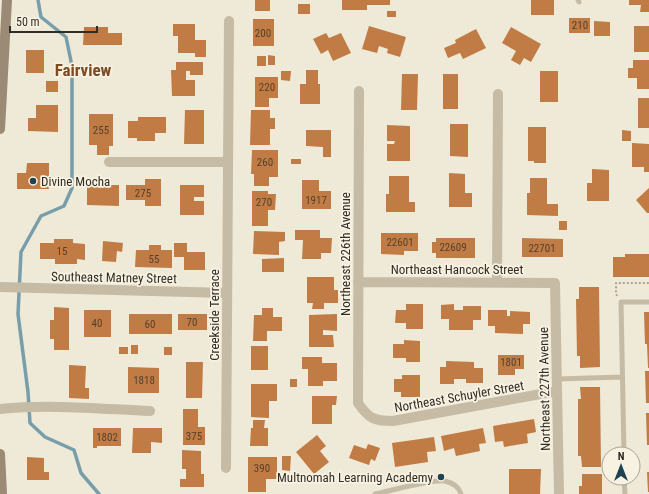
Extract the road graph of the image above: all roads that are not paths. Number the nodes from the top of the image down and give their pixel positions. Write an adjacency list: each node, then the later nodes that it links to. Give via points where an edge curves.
1 (7, 0): 2 (main road)
2 (3, 21): 6 (main road)
3 (229, 21): 8 (street, Creekside Terrace)
4 (359, 91): 9 (street, Northeast 226th Avenue)
5 (498, 94): 10 (street)
6 (0, 129)
7 (109, 162): 8 (street)
8 (228, 162): 13 (street, Creekside Terrace)
9 (358, 282): 10 (street, Northeast Hancock Street); 20 (street, Northeast 226th Avenue, via 358,403)
10 (497, 282): 11 (street, Northeast Hancock Street)
11 (555, 283): 16 (street, Northeast 227th Avenue)
12 (3, 287): 13 (street, Southeast Matney Street)
13 (227, 293): 24 (street, Creekside Terrace)
14 (649, 302): 15 (lane, via 621,302)
15 (622, 377): 16 (lane); 21 (lane)
16 (557, 379): 17 (street, Northeast 227th Avenue)
17 (557, 391): 20 (street, Northeast Schuyler Street, via 393,421 379,421); 28 (street, Northeast 227th Avenue)
18 (0, 409): 19 (street, via 20,407)
19 (150, 411)
20 (366, 414)
21 (624, 446)
22 (0, 454): 23 (main road)
23 (0, 459): 25 (main road)
24 (226, 468)
25 (2, 494)
26 (375, 494): 27 (lane, via 444,481 454,484)
27 (461, 494)
28 (559, 494)

